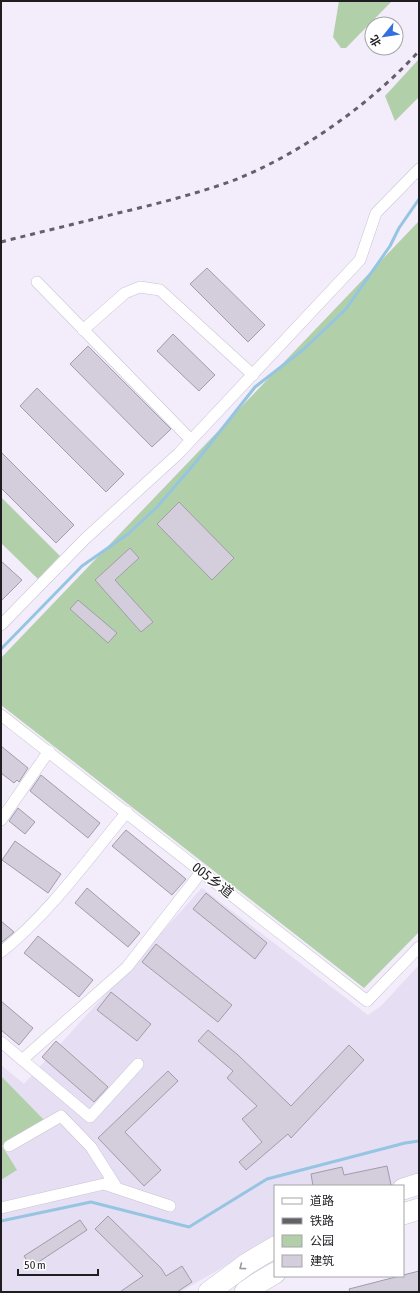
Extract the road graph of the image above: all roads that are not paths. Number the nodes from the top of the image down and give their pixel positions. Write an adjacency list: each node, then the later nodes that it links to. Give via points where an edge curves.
1 (419, 169): 4 (street, via 376,213 360,260)
2 (37, 282): 3 (street)
3 (83, 330): 4 (street, via 125,293 140,287 160,290); 5 (street)
4 (253, 375): 5 (street)
5 (191, 440): 6 (street, via 85,539)
6 (1, 625)
7 (1, 715): 8 (street, 005乡道)
8 (49, 751): 9 (street, 005乡道); 10 (street)
9 (127, 812): 11 (street, 005乡道); 13 (street, via 63,890 15,941)
10 (1, 820)
11 (202, 871): 12 (street, 005乡道, via 367,1001); 15 (street, via 127,967)
12 (419, 948)
13 (1, 952)
14 (1, 1042): 15 (street)
15 (22, 1060): 16 (street, via 90,1117)
16 (138, 1064)
17 (9, 1146): 19 (street, via 61,1116 91,1147)
18 (419, 1184): 20 (highway)
19 (117, 1188): 21 (street); 22 (street, via 104,1184)
20 (404, 1189)
21 (170, 1206)
22 (1, 1208)
23 (419, 1209): 24 (highway)
24 (404, 1214)
25 (274, 1248): 27 (highway, one-way to 27)
26 (274, 1274): 28 (highway)
27 (209, 1292)
28 (245, 1292)

